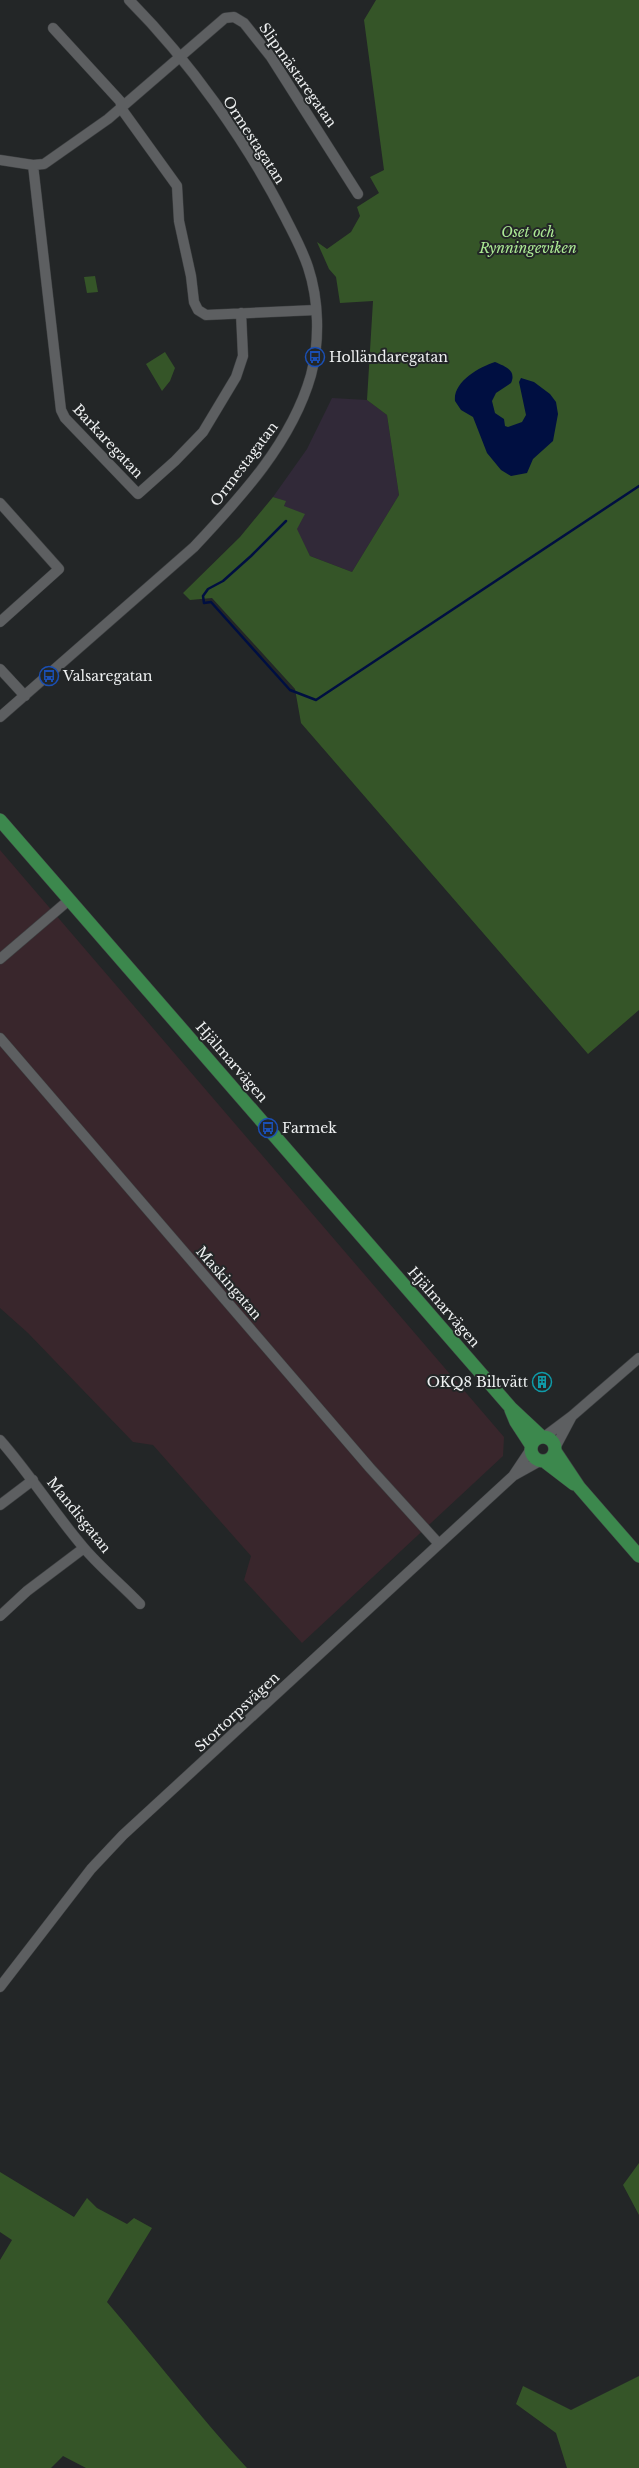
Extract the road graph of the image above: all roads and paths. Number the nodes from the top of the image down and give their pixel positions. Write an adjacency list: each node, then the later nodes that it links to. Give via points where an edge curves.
1 (128, 0): 3 (street, Ormestagatan)
2 (54, 28): 4 (street)
3 (178, 57): 4 (street); 7 (street, Slipmästaregatan, via 225,18 239,18 273,61); 8 (street, Ormestagatan, via 237,136 274,196 308,267)
4 (122, 106): 6 (street, via 108,119 44,164); 9 (street, via 177,186 179,221 194,302 198,310 206,315)
5 (0, 160): 6 (street)
6 (33, 165): 9 (street, Barkaregatan, via 61,410 65,418 138,494 203,432 236,377 243,356)
7 (358, 194)
8 (316, 310): 9 (street); 13 (street, Ormestagatan, via 316,349 304,396 292,423 252,482 194,547)
9 (241, 313)
10 (0, 503): 11 (street, via 59,569)
11 (0, 622)
12 (0, 668): 13 (street)
13 (25, 696): 14 (street, Ormestagatan)
14 (0, 717)
15 (0, 816): 16 (main road, Hjälmarvägen)
16 (4, 824): 17 (main road, Hjälmarvägen)
17 (69, 900): 18 (street); 21 (main road, Hjälmarvägen)
18 (0, 960)
19 (0, 1038): 32 (street, Maskingatan, via 370,1468)
20 (639, 1358): 22 (street)
21 (511, 1408): 23 (main road, Hjälmarvägen); 25 (main road, Hjälmarvägen)
22 (572, 1416): 23 (street); 26 (street)
23 (543, 1437): 25 (main road, via 536,1439); 26 (main road, via 552,1441)
24 (0, 1440): 29 (street, Mandisgatan)
25 (531, 1447): 27 (main road, via 534,1457); 28 (street, Stortorpsvägen)
26 (555, 1449): 27 (main road, via 551,1458); 30 (main road)
27 (542, 1461): 28 (street, Stortorpsvägen); 30 (main road)
28 (513, 1476): 32 (street, Stortorpsvägen)
29 (33, 1480): 31 (street); 33 (street, Mandisgatan)
30 (579, 1487): 34 (main road)
31 (0, 1505)
32 (439, 1544): 37 (street, Stortorpsvägen, via 107,1851)
33 (84, 1548): 35 (street, Mandisgatan); 36 (street, via 27,1591)
34 (639, 1556)
35 (140, 1604)
36 (0, 1616)
37 (0, 1987)

